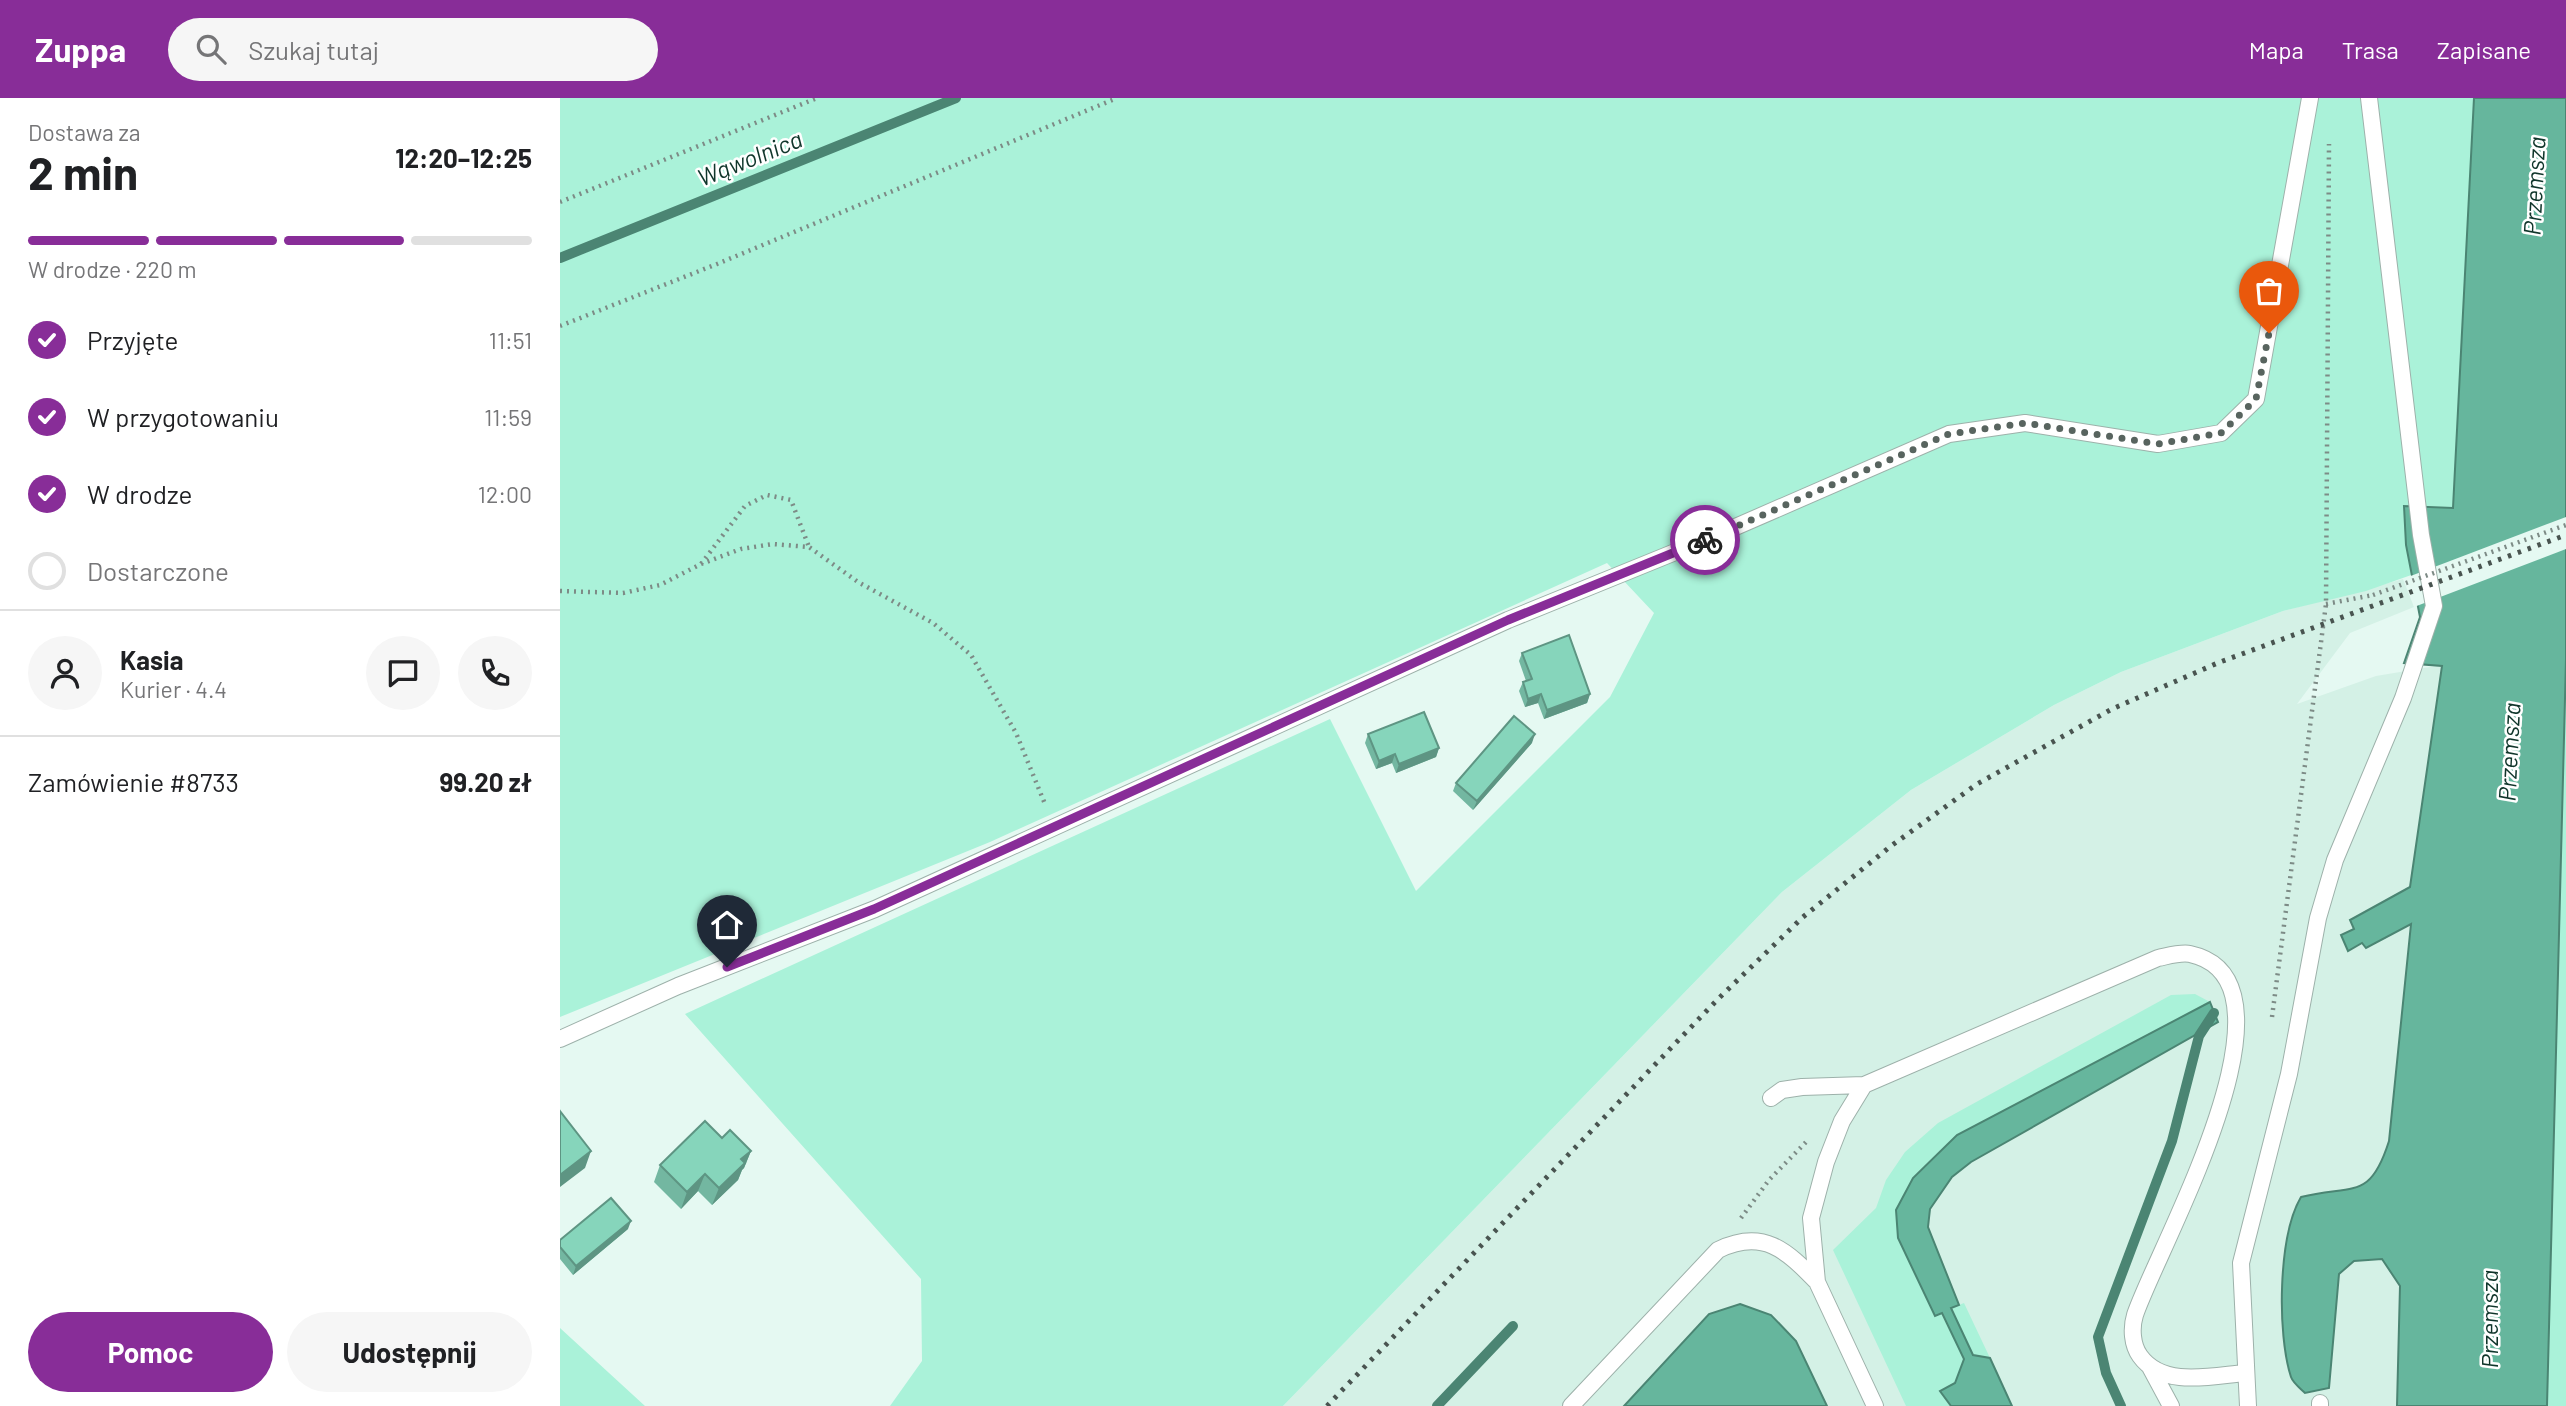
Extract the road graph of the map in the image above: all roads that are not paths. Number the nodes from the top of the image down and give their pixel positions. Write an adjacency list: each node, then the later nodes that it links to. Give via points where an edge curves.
1 (2310, 98): 3 (lane, via 2256,399 2221,433 2158,444 2025,423 1949,434 1508,620 874,909 678,986)
2 (2369, 98): 8 (lane, via 2420,535 2434,606 2318,918 2290,1074 2241,1263)
3 (560, 1039)
4 (1864, 1085): 5 (lane, via 1802,1087 1782,1090); 6 (lane, via 1838,1131 1811,1218); 7 (lane, via 2158,958 2188,953 2211,962 2229,979 2238,1013 2221,1104 2132,1327 2138,1355)
5 (1771, 1098)
6 (1816, 1282): 9 (lane, via 1773,1245 1735,1241 1718,1250); 10 (lane)
7 (2150, 1367): 8 (lane, via 2181,1378); 11 (lane)
8 (2244, 1373): 12 (lane)
9 (1571, 1406)
10 (1875, 1406)
11 (2171, 1406)
12 (2248, 1406)

